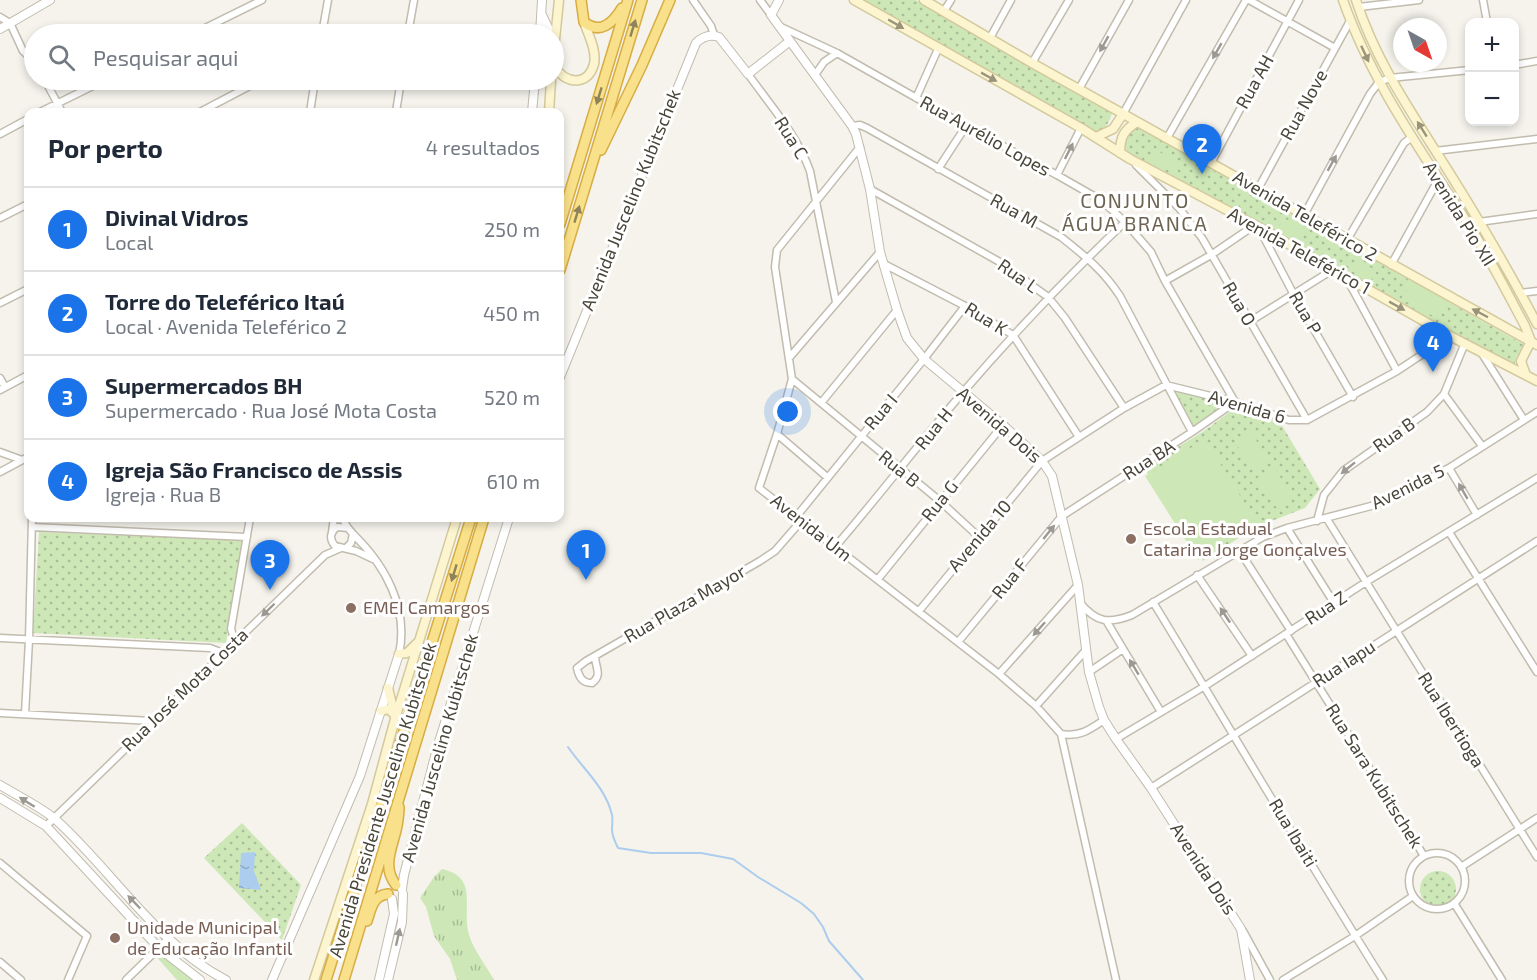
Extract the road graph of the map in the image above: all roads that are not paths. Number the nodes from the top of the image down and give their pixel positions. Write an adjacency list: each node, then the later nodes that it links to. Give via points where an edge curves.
1 (50, 0): 35 (street)
2 (262, 0): 36 (street)
3 (328, 0): 37 (street)
4 (414, 0): 38 (street)
5 (542, 0): 28 (street)
6 (559, 0): 41 (main road)
7 (581, 0): 33 (highway)
8 (627, 0): 33 (highway, via 606,26 593,28); 103 (highway, one-way to 103)
9 (642, 0): 94 (highway, one-way to 9)
10 (670, 0): 94 (highway)
11 (693, 0): 44 (street, Rua C)
12 (760, 0): 29 (street, Avenida Dois)
13 (779, 0): 29 (street)
14 (854, 0): 48 (main road, Avenida Teleférico 1, one-way to 48)
15 (924, 0): 27 (main road, Avenida Teleférico 2)
16 (951, 0): 27 (street)
17 (1011, 0): 45 (street)
18 (1069, 0): 52 (street)
19 (1129, 0): 60 (street, one-way to 60)
20 (1186, 0): 77 (street)
21 (1247, 0): 34 (street); 86 (street, one-way to 86)
22 (1299, 0): 34 (street, Rua AH)
23 (1343, 0): 32 (main road, Avenida Pio XII)
24 (1419, 0): 26 (street)
25 (1483, 0): 31 (street)
26 (1357, 4): 58 (main road, Avenida Pio XII)
27 (944, 11): 45 (main road, Avenida Teleférico 2)
28 (542, 14): 39 (street); 40 (street)
29 (771, 15): 42 (street, Avenida Dois)
30 (0, 17): 35 (street)
31 (1486, 18)
32 (1350, 21): 47 (street, Rua Nove); 59 (main road, Avenida Pio XII, one-way to 59)
33 (584, 22): 57 (main road, via 594,58 591,71 584,77)
34 (1288, 22): 47 (street); 92 (street, Rua AH)
35 (10, 23): 43 (street); 49 (street)
36 (214, 24)
37 (324, 24)
38 (410, 24)
39 (541, 24)
40 (546, 24)
41 (556, 24)
42 (780, 27): 46 (street, Avenida Dois); 50 (street, Rua Aurélio Lopes)
43 (0, 29)
44 (714, 35): 55 (street, Rua C); 142 (street, Avenida Juscelino Kubitschek, via 701,38 692,52)
45 (990, 38): 52 (main road, Avenida Teleférico 2)
46 (790, 41): 55 (street); 56 (street, Avenida Dois)
47 (1335, 48): 99 (street, Rua Nove)
48 (938, 49): 68 (street); 82 (main road, Avenida Teleférico 1, one-way to 82)
49 (24, 52)
50 (837, 53): 56 (street); 68 (street, Rua Aurélio Lopes)
51 (1537, 62): 53 (street)
52 (1032, 63): 60 (main road, Avenida Teleférico 2)
53 (1519, 64)
54 (1465, 70): 58 (street)
55 (748, 74): 101 (street, Rua C, via 800,148)
56 (815, 75): 80 (street, Avenida Dois)
57 (564, 78)
58 (1390, 78): 59 (street); 89 (main road, Avenida Pio XII, one-way to 58)
59 (1379, 82): 85 (main road, Avenida Pio XII); 105 (street, one-way to 59)
60 (1079, 89): 77 (main road, Avenida Teleférico 2)
61 (50, 90): 69 (street)
62 (85, 90): 69 (street)
63 (242, 90): 72 (street)
64 (313, 90): 73 (street)
65 (399, 90): 74 (street)
66 (534, 90): 75 (street)
67 (550, 90): 76 (main road)
68 (916, 98): 81 (street, Rua Aurélio Lopes)
69 (57, 104): 70 (street); 71 (street)
70 (48, 108)
71 (60, 108)
72 (208, 108)
73 (311, 108)
74 (397, 108)
75 (532, 108)
76 (549, 108)
77 (1124, 114): 79 (main road, Avenida Teleférico 2); 84 (main road, via 1113,129)
78 (24, 121): 83 (street)
79 (1137, 122): 86 (main road, Avenida Teleférico 2); 90 (main road, via 1125,129)
80 (852, 126): 88 (street, Avenida Dois); 93 (street, Rua M, via 867,128)
81 (966, 126): 93 (street); 95 (street, Rua Aurélio Lopes)
82 (1082, 128): 84 (main road, Avenida Teleférico 1); 95 (street, one-way to 82)
83 (0, 134)
84 (1096, 137): 90 (main road, Avenida Teleférico 1)
85 (1412, 137): 97 (main road, Avenida Pio XII); 110 (street, via 1404,143)
86 (1167, 138): 92 (main road, Avenida Teleférico 2)
87 (1537, 139): 89 (street)
88 (860, 147): 98 (street, Avenida Dois); 101 (street, Avenida Um)
89 (1435, 151): 108 (main road, Avenida Pio XII)
90 (1120, 153): 91 (main road, Avenida Teleférico 1)
91 (1130, 159): 96 (main road, Avenida Teleférico 1); 100 (street, Rua O)
92 (1211, 163): 99 (main road, Avenida Teleférico 2)
93 (938, 169): 114 (street, Rua M, via 1061,237)
94 (589, 174): 113 (highway, one-way to 94)
95 (1057, 175): 107 (street, Rua Aurélio Lopes, via 1099,199)
96 (1165, 177): 100 (street); 109 (main road, Avenida Teleférico 1)
97 (1438, 180): 116 (street); 131 (main road, Avenida Pio XII, via 1473,231)
98 (870, 189): 111 (street, Avenida Dois); 125 (street, Rua L, via 998,261)
99 (1258, 189): 105 (main road, Avenida Teleférico 2)
100 (1166, 194): 112 (street, Rua O, via 1191,222)
101 (816, 200): 127 (street, Rua C); 140 (street, Avenida Um, via 777,250 775,259)
102 (24, 206): 106 (street)
103 (564, 211)
104 (1537, 214): 108 (street)
105 (1304, 215): 110 (main road, Avenida Teleférico 2)
106 (0, 218)
107 (1125, 222): 114 (street, Rua H); 119 (street, Rua Aurélio Lopes, via 1151,252)
108 (1479, 222): 123 (main road, Avenida Pio XII)
109 (1257, 226): 112 (street); 117 (main road, Avenida Teleférico 1); 124 (street, Rua P)
110 (1347, 240): 116 (main road, Avenida Teleférico 2)
111 (880, 252): 115 (street, Avenida Dois); 127 (street)
112 (1211, 255): 119 (street); 132 (street, Rua O)
113 (564, 257)
114 (1088, 257): 125 (street, Rua H); 149 (street, Rua M, via 1120,296)
115 (884, 264): 129 (street, Rua K); 130 (street, Avenida Dois)
116 (1391, 265): 134 (main road, Avenida Teleférico 2, one-way to 116)
117 (1334, 270): 118 (main road, Avenida Teleférico 1); 124 (street)
118 (1346, 277): 120 (main road, Avenida Teleférico 1); 126 (street)
119 (1165, 281): 154 (street, Rua Aurélio Lopes)
120 (1367, 289): 126 (street, via 1360,292); 136 (main road, Avenida Teleférico 1, one-way to 136)
121 (24, 291): 128 (street)
122 (1537, 291): 123 (street)
123 (1520, 293): 133 (main road, Avenida Pio XII)
124 (1294, 295): 132 (street); 153 (street, Rua P)
125 (1048, 297): 135 (street, Rua H); 156 (street, Rua L)
126 (1358, 299): 143 (street)
127 (836, 302): 140 (street)
128 (0, 303)
129 (965, 306): 135 (street, Rua K); 141 (street, Rua I)
130 (897, 310): 141 (street, Avenida Dois, via 908,338); 155 (street)
131 (1521, 318): 134 (main road); 137 (main road, Avenida Pio XII)
132 (1249, 322): 158 (street, Rua O)
133 (1537, 324)
134 (1509, 329): 137 (main road, Avenida Teleférico 2)
135 (1013, 335): 151 (street, Rua H); 163 (street, Rua K)
136 (1450, 336): 138 (main road, Avenida Teleférico 1); 143 (street, Avenida 6)
137 (1534, 343): 144 (main road, via 1521,361)
138 (1465, 344): 139 (main road, Avenida Teleférico 1); 152 (street, Rua B)
139 (1480, 351): 144 (main road, Avenida Teleférico 1); 159 (street)
140 (789, 358): 147 (street, Avenida Um)
141 (924, 359): 151 (street, Avenida Dois); 164 (street, Rua I)
142 (564, 367)
143 (1397, 371): 153 (street, Avenida 6)
144 (1526, 375): 148 (main road)
145 (24, 377): 150 (street)
146 (0, 378): 150 (street)
147 (792, 379): 155 (street, Rua B); 162 (street, Avenida Um)
148 (1537, 381)
149 (1166, 386): 154 (street, Avenida 6); 156 (street); 161 (street, Rua M)
150 (2, 389)
151 (962, 393): 160 (street, Avenida Dois); 171 (street, Rua H)
152 (1444, 394): 165 (street); 180 (street, Rua B, one-way to 180, via 1427,412 1343,471 1324,495)
153 (1353, 397): 158 (street, Avenida 6)
154 (1235, 402): 158 (street, Avenida 6, via 1289,420); 161 (street, Rua BA)
155 (821, 403): 164 (street, Rua B)
156 (1124, 408): 163 (street)
157 (1537, 412): 159 (street, Avenida 5)
158 (1307, 420)
159 (1524, 420): 165 (street, Avenida 5)
160 (1003, 425): 169 (street, Avenida Dois); 175 (street, Rua G)
161 (1192, 432): 177 (street, Rua BA)
162 (777, 434): 173 (street); 178 (street, Avenida Um, via 759,488)
163 (1079, 436): 169 (street)
164 (860, 437): 171 (street, Rua B); 173 (street, Rua I)
165 (1482, 446): 170 (street, Avenida 5)
166 (0, 452): 167 (street)
167 (24, 458)
168 (24, 459): 172 (street)
169 (1042, 461): 177 (street, Avenida Dois, via 1052,476); 196 (street, Avenida 10)
170 (1449, 468): 176 (street, one-way to 170); 179 (street, Avenida 5, via 1385,501)
171 (900, 470): 175 (street, Rua B); 198 (street, Rua H)
172 (0, 472)
173 (827, 477): 178 (street, Rua I)
174 (1537, 478): 176 (street, Rua Z)
175 (940, 501): 196 (street, Rua B); 204 (street, Rua G)
176 (1477, 515): 192 (street, Rua Z)
177 (1062, 516): 207 (street, Avenida Dois); 219 (street, Rua F, one-way to 177)
178 (799, 519): 198 (street, Avenida Um); 224 (street, Rua Plaza Mayor, via 775,551)
179 (1327, 519): 180 (street, Avenida 5); 206 (street, Rua Ibertioga)
180 (1317, 521): 191 (street, Avenida 5)
181 (32, 522): 189 (street)
182 (249, 522): 195 (street)
183 (334, 522): 194 (street, Rua José Mota Costa)
184 (344, 522): 190 (street)
185 (456, 522): 216 (main road, Avenida Presidente Juscelino Kubitschek)
186 (470, 522): 272 (highway, Avenida Presidente Juscelino Kubitschek, one-way to 272)
187 (483, 522): 243 (highway, Avenida Presidente Juscelino Kubitschek)
188 (508, 522): 255 (street, Avenida Juscelino Kubitschek, via 438,746)
189 (32, 527): 195 (street); 217 (street)
190 (348, 528): 193 (street); 194 (street, via 340,526)
191 (1287, 528): 200 (street, Avenida 5); 210 (street)
192 (1449, 532): 205 (street); 206 (street, Rua Z)
193 (353, 534): 199 (street, via 351,543); 202 (street)
194 (332, 536): 199 (street, via 335,546); 201 (street, Rua José Mota Costa)
195 (247, 537): 218 (street, via 231,629)
196 (979, 537): 211 (street, Avenida 10)
197 (1537, 542): 205 (street, Rua Iapu)
198 (835, 547): 204 (street, Avenida Um)
199 (344, 548): 201 (street, Rua José Mota Costa); 202 (street)
200 (1239, 550): 203 (street, Avenida 5); 214 (street, Rua Sara Kubitschek)
201 (325, 555): 218 (street, Rua José Mota Costa, one-way to 218)
202 (376, 560): 223 (street, via 394,592 401,616)
203 (1197, 575): 208 (street, Avenida 5); 225 (street, one-way to 203)
204 (878, 579): 211 (street, Avenida Um)
205 (1479, 579): 213 (street, Rua Iapu); 227 (street)
206 (1366, 582): 210 (street, Rua Z); 213 (street, Rua Ibertioga)
207 (1078, 585): 209 (street, Avenida Dois); 228 (street, one-way to 228)
208 (1154, 602): 212 (street, Avenida 5, via 1132,615); 230 (street, Rua Ibaiti)
209 (1080, 603): 212 (street); 221 (street, Avenida Dois)
210 (1334, 603): 214 (street, Rua Z)
211 (919, 611): 219 (street, Avenida Um)
212 (1107, 622): 220 (street)
213 (1397, 630): 229 (street, Rua Iapu); 250 (street, Rua Ibertioga)
214 (1289, 633): 225 (street, Rua Z); 229 (street, Rua Sara Kubitschek)
215 (0, 638): 217 (street)
216 (420, 638): 223 (main road, via 410,651); 237 (main road, Avenida Presidente Juscelino Kubitschek)
217 (29, 640): 222 (street, via 210,648); 236 (street)
218 (235, 642): 222 (street, Rua José Mota Costa)
219 (958, 642): 228 (street, Avenida Um)
220 (1123, 649): 226 (street); 234 (street, one-way to 220)
221 (1086, 650): 226 (street, Avenida Dois); 232 (street)
222 (223, 653): 239 (street, Rua José Mota Costa)
223 (399, 654): 231 (street)
224 (595, 656): 224 (street, Rua Plaza Mayor, via 598,675 591,683 583,681 577,668)
225 (1252, 656): 230 (street, Rua Z)
226 (1089, 672): 238 (street, Avenida Dois)
227 (1537, 672)
228 (999, 674): 232 (street, Avenida Um)
229 (1316, 682): 241 (street, Rua Iapu); 251 (street, Rua Sara Kubitschek)
230 (1205, 686): 234 (street, Rua Z); 241 (street, Rua Ibaiti)
231 (388, 688): 233 (street); 237 (main road)
232 (1036, 706): 240 (street, Avenida Um)
233 (381, 711): 237 (main road, via 388,709); 270 (street, via 360,776)
234 (1161, 712): 242 (street, Rua Z)
235 (0, 713): 236 (street)
236 (25, 714): 239 (street)
237 (395, 717): 271 (main road, Avenida Presidente Juscelino Kubitschek, via 372,804)
238 (1104, 720): 240 (street, via 1078,735); 242 (street, Avenida Dois)
239 (152, 721): 247 (street, Rua José Mota Costa)
240 (1061, 734): 276 (street)
241 (1234, 734): 245 (street, Rua Iapu); 260 (street, Rua Ibaiti)
242 (1116, 739): 245 (street, Avenida Dois)
243 (402, 784): 255 (highway, via 388,860); 262 (highway, Avenida Presidente Juscelino Kubitschek)
244 (0, 785): 247 (street, one-way to 244)
245 (1151, 788): 259 (street, Avenida Dois)
246 (0, 798): 249 (street)
247 (54, 818): 249 (street, Rua José Mota Costa); 261 (street, one-way to 247)
248 (1537, 818): 250 (street)
249 (45, 826): 263 (street)
250 (1520, 829): 252 (street, Rua Ibertioga); 254 (street)
251 (1424, 856): 254 (street, via 1449,856); 257 (street, via 1416,862 1409,879)
252 (1537, 857)
253 (0, 863): 266 (street, via 87,936)
254 (1461, 867): 258 (street, via 1465,882)
255 (400, 889): 256 (street, Avenida Juscelino Kubitschek, via 390,888); 256 (street, via 399,899); 275 (street, one-way to 255, via 402,922)
256 (391, 896): 262 (highway, via 381,895 375,900); 274 (street, via 394,914)
257 (1413, 896): 258 (street, via 1437,909); 260 (street)
258 (1454, 903): 281 (street)
259 (1241, 929): 277 (street); 278 (street)
260 (1355, 936): 279 (street); 280 (street, Rua Ibaiti)
261 (169, 938): 263 (street); 269 (street)
262 (354, 947): 273 (highway, Avenida Presidente Juscelino Kubitschek)
263 (159, 948): 267 (street); 268 (street)
264 (0, 962): 265 (street)
265 (21, 980)
266 (68, 980)
267 (126, 980)
268 (200, 980)
269 (226, 980)
270 (272, 980)
271 (314, 980)
272 (326, 980)
273 (344, 980)
274 (379, 980)
275 (388, 980)
276 (1116, 980)
277 (1250, 980)
278 (1270, 980)
279 (1283, 980)
280 (1383, 980)
281 (1502, 980)

